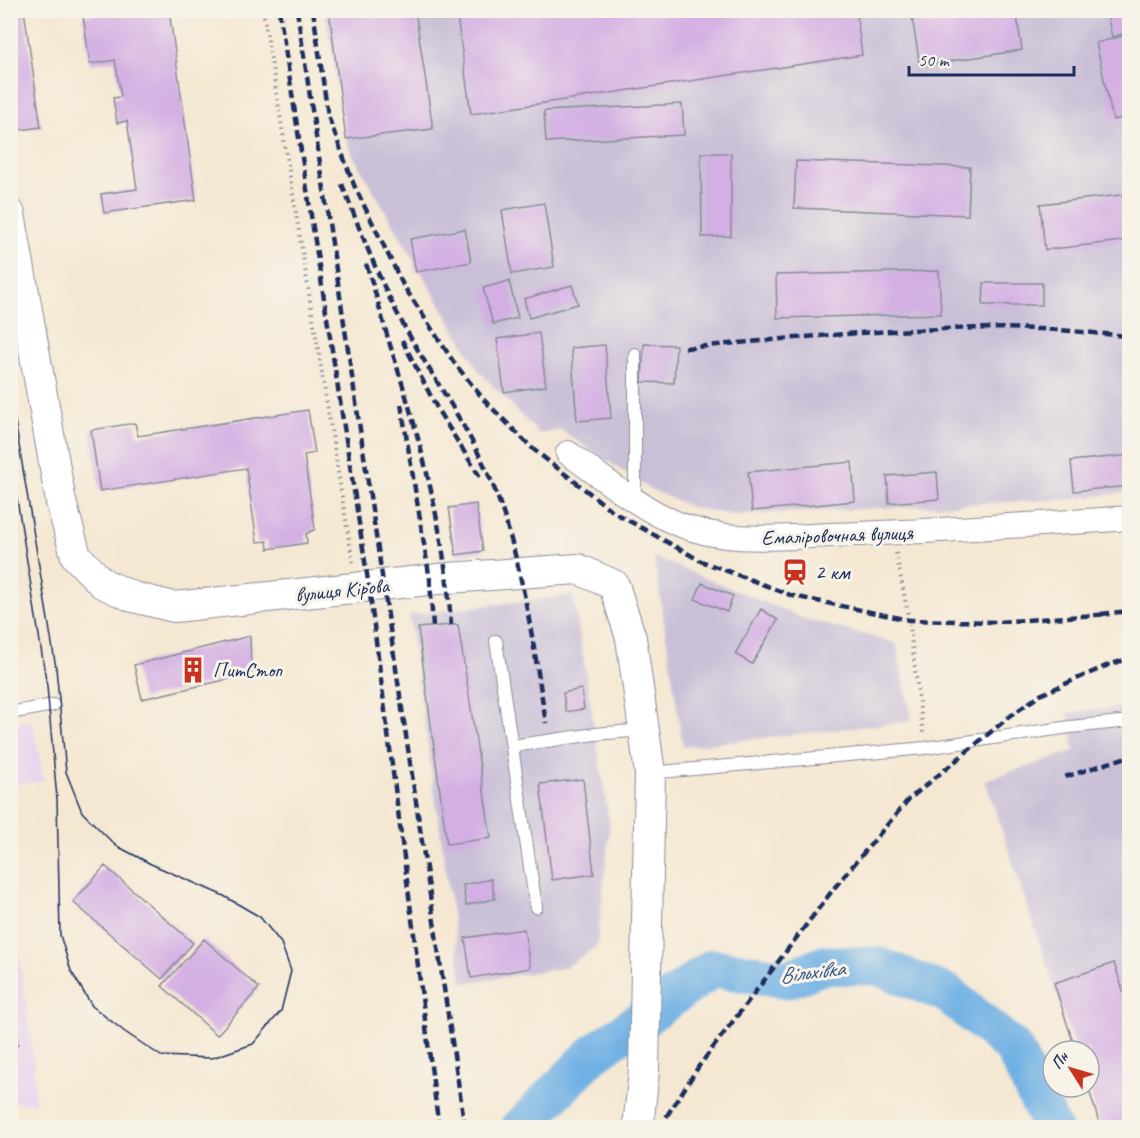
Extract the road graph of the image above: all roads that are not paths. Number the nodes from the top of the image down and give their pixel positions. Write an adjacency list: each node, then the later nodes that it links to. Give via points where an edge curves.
1 (10, 214): 2 (street, вулиця Кірова)
2 (14, 256): 11 (street, вулиця Кірова, via 61,502 76,556 102,583 133,597 174,608 448,578 578,570 614,585 631,638)
3 (635, 354): 5 (lane)
4 (568, 453): 5 (street, Емаліровочная вулиця)
5 (635, 501): 6 (street, Емаліровочная вулиця, via 678,524 739,538)
6 (1130, 519)
7 (496, 641): 12 (lane)
8 (53, 705): 9 (lane)
9 (10, 713)
10 (1130, 721): 13 (lane, via 925,748)
11 (644, 730): 12 (lane); 13 (street, вулиця Кірова)
12 (512, 746): 14 (lane)
13 (650, 773): 15 (street, вулиця Кірова, via 644,1070)
14 (536, 907)
15 (638, 1128)

